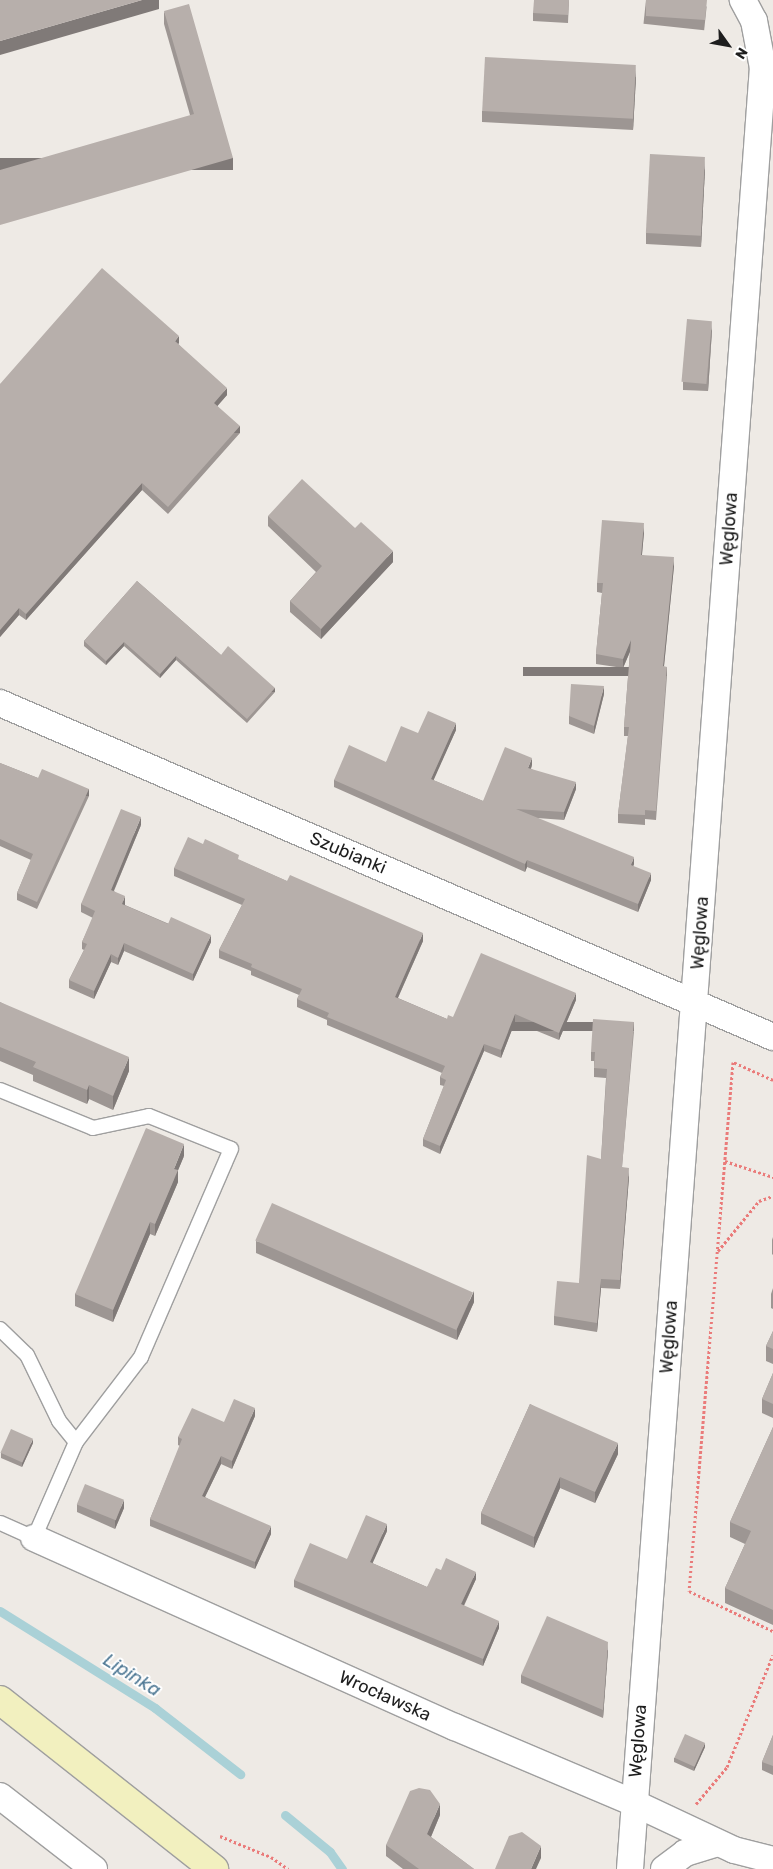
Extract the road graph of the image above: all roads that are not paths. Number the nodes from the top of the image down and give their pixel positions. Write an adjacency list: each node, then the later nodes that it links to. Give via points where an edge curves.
1 (743, 0): 3 (street, Węglowa, via 754,22 763,68)
2 (0, 704): 3 (street, Szubianki)
3 (695, 1004): 4 (street, Szubianki); 12 (street, Węglowa)
4 (773, 1037)
5 (0, 1090): 7 (lane, via 93,1128 149,1116 231,1149 141,1357)
6 (0, 1329): 7 (lane, via 27,1354 59,1421)
7 (76, 1442): 9 (lane)
8 (0, 1523): 9 (lane, Wrocławska)
9 (34, 1538): 12 (street, Wrocławska, via 455,1727)
10 (0, 1700): 16 (street)
11 (0, 1796): 15 (street)
12 (634, 1803): 13 (street, Wrocławska); 17 (street, Węglowa)
13 (717, 1843): 14 (street, Wrocławska, via 752,1857); 18 (street, via 685,1853)
14 (773, 1860)
15 (94, 1869)
16 (214, 1869)
17 (630, 1869)
18 (664, 1869)

